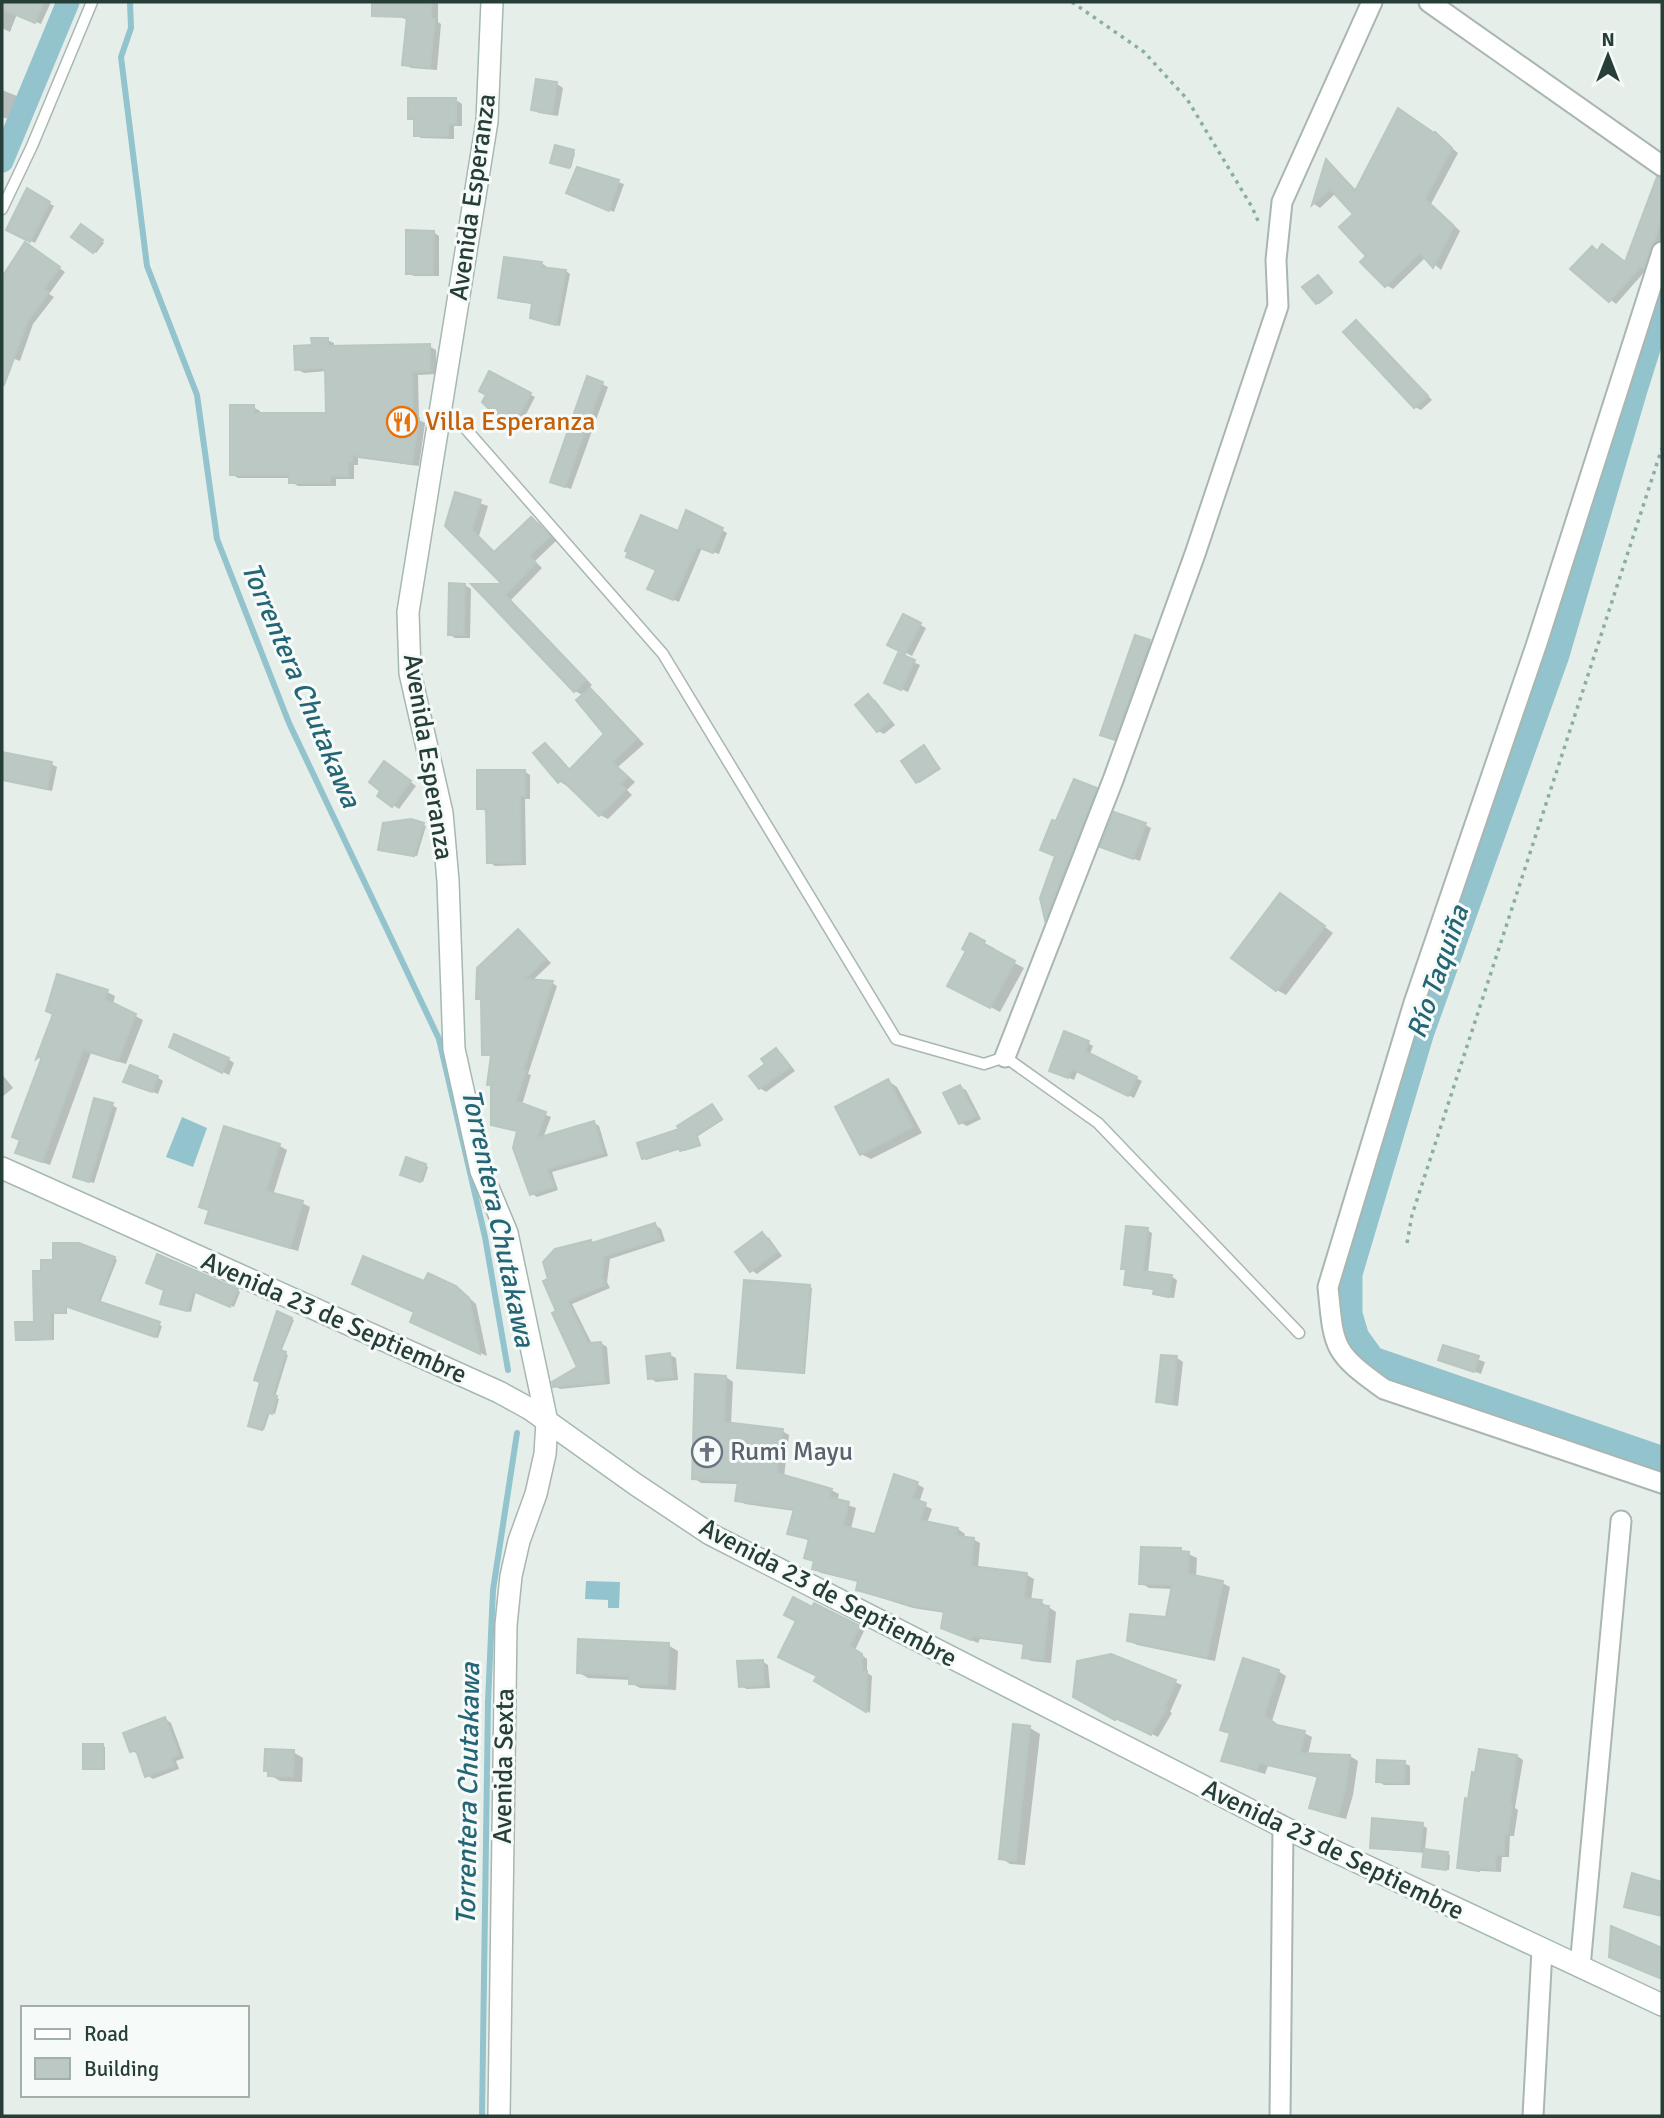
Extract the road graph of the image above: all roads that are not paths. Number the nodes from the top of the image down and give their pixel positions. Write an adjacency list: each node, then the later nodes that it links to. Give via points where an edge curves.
1 (92, 2): 6 (lane)
2 (492, 2): 8 (main road, Avenida Esperanza, via 487,121)
3 (1372, 2): 9 (street, via 1282,202 1276,260 1278,306 1113,780)
4 (1429, 2): 5 (street)
5 (1662, 166)
6 (2, 209)
7 (1662, 252): 13 (street, via 1537,643 1414,1003 1328,1287 1339,1351 1384,1389)
8 (441, 413): 9 (lane, via 465,428 663,654 896,1039 984,1064); 12 (main road, Avenida Esperanza, via 408,612 410,673 442,813 454,1049 481,1171 507,1233)
9 (1005, 1057): 11 (lane, via 1098,1123)
10 (2, 1168): 12 (main road, Avenida 23 de Septiembre, via 499,1392)
11 (1299, 1333)
12 (538, 1415): 15 (main road, Avenida 23 de Septiembre, via 710,1534); 19 (main road, Avenida Sexta, via 545,1454 511,1576 506,1625)
13 (1662, 1483)
14 (1621, 1521): 17 (street)
15 (1283, 1828): 16 (main road, Avenida 23 de Septiembre); 20 (street)
16 (1542, 1950): 17 (main road, Avenida 23 de Septiembre); 21 (street)
17 (1580, 1967): 18 (main road, Avenida 23 de Septiembre)
18 (1662, 2005)
19 (499, 2116)
20 (1280, 2116)
21 (1533, 2116)

